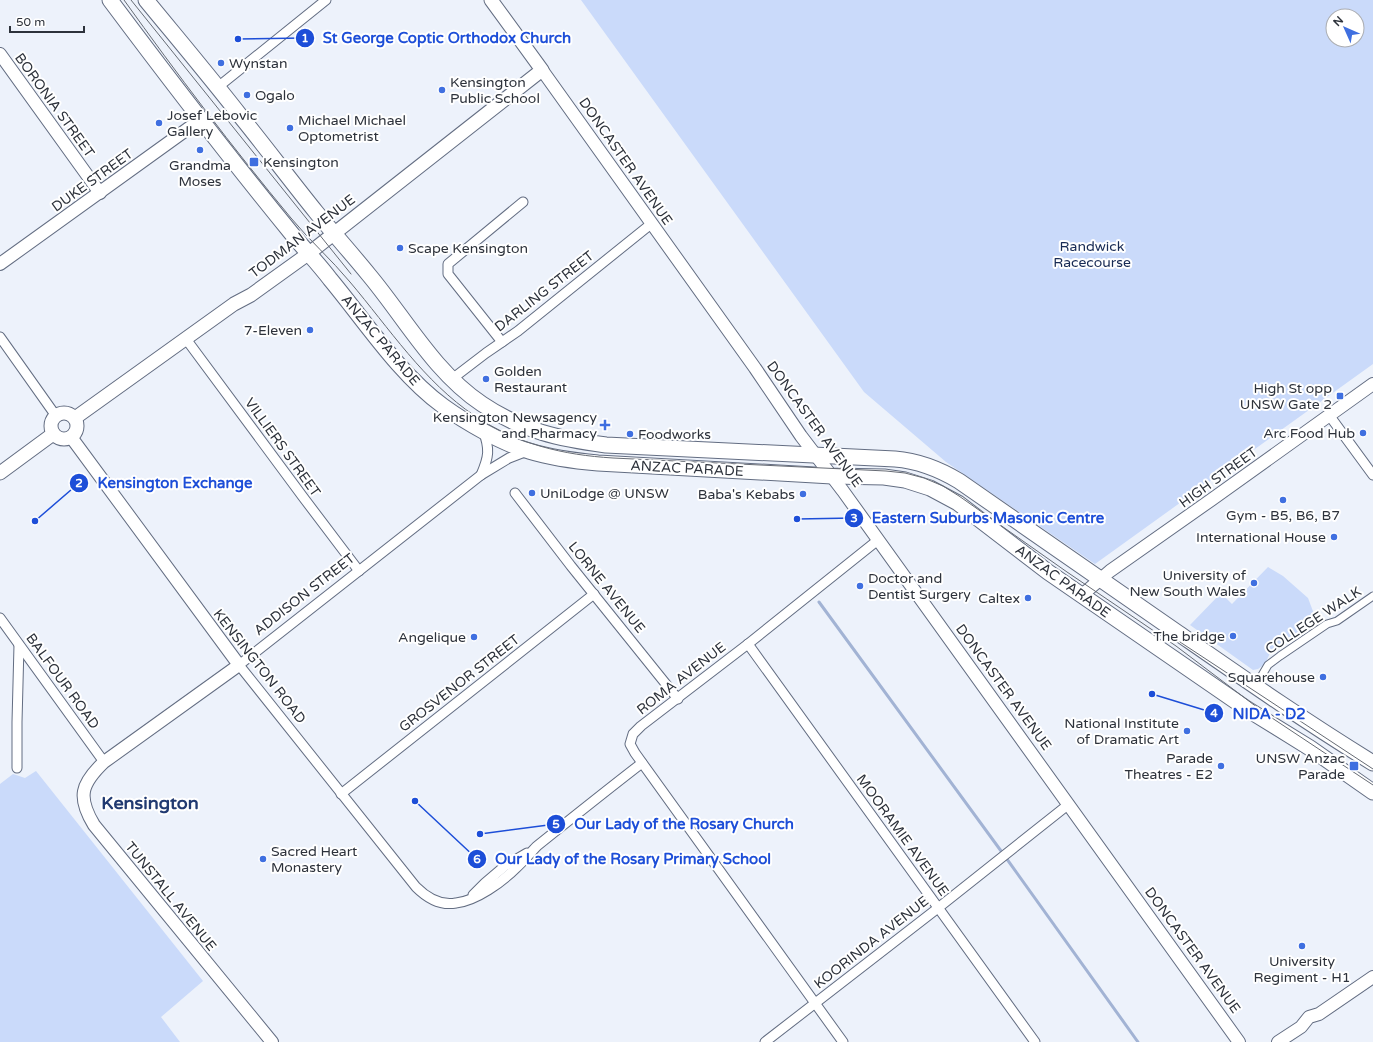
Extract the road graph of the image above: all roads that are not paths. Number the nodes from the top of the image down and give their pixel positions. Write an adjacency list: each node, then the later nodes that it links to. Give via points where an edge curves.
1 (110, 0): 8 (main road, ANZAC PARADE)
2 (146, 0): 7 (main road, ANZAC PARADE)
3 (326, 0): 7 (street)
4 (491, 0): 6 (main road, DONCASTER AVENUE)
5 (0, 54): 9 (street, BORONIA STREET)
6 (542, 70): 11 (street, DONCASTER AVENUE); 12 (main road, TODMAN AVENUE)
7 (218, 87): 12 (main road, ANZAC PARADE)
8 (200, 120): 9 (street, DUKE STREET); 13 (main road, ANZAC PARADE)
9 (100, 192): 14 (street, DUKE STREET)
10 (523, 202): 17 (street, via 448,264 448,274)
11 (651, 224): 17 (street, DARLING STREET); 27 (street, DONCASTER AVENUE)
12 (334, 234): 13 (main road, TODMAN AVENUE); 18 (main road, ANZAC PARADE)
13 (308, 254): 16 (main road, TODMAN AVENUE); 23 (main road, ANZAC PARADE, via 412,379 444,406)
14 (0, 264)
15 (0, 337): 21 (street)
16 (186, 338): 22 (main road, TODMAN AVENUE); 34 (street, VILLIERS STREET)
17 (502, 342): 18 (street, DARLING STREET)
18 (452, 379): 27 (main road, ANZAC PARADE, via 471,397 497,414 526,428 559,438 606,445)
19 (1373, 384): 20 (street, HIGH STREET)
20 (1329, 415): 30 (street); 35 (street, HIGH STREET)
21 (56, 416): 22 (main road, via 64,413); 24 (main road, via 51,426)
22 (75, 418): 25 (main road, via 77,426)
23 (483, 430): 26 (main road, ANZAC PARADE); 29 (street, via 488,455)
24 (53, 434): 25 (main road, via 64,439); 28 (main road)
25 (71, 437): 42 (street, KENSINGTON ROAD)
26 (527, 451): 29 (street, ADDISON STREET, via 509,458); 31 (main road, ANZAC PARADE, via 598,463)
27 (817, 456): 31 (street, DONCASTER AVENUE); 35 (main road, ANZAC PARADE, via 895,458 939,469)
28 (0, 473)
29 (481, 475): 34 (street, ADDISON STREET)
30 (1373, 475)
31 (832, 476): 33 (street, DONCASTER AVENUE); 37 (main road, ANZAC PARADE, via 884,477 918,484 938,492 958,503 1042,568)
32 (515, 493): 36 (street, LORNE AVENUE)
33 (878, 540): 40 (street, ROMA AVENUE); 51 (street, DONCASTER AVENUE)
34 (359, 571): 42 (street, ADDISON STREET)
35 (1100, 580): 37 (street, HIGH STREET); 43 (main road, ANZAC PARADE)
36 (594, 594): 44 (street, LORNE AVENUE); 50 (street, GROSVENOR STREET)
37 (1082, 595): 49 (main road, ANZAC PARADE)
38 (1373, 596): 43 (street, COLLEGE WALK, via 1280,656 1268,666)
39 (0, 618): 41 (street, BALFOUR ROAD)
40 (748, 644): 44 (street, ROMA AVENUE); 52 (street, MOORAMIE AVENUE)
41 (20, 645): 45 (street, BALFOUR ROAD); 48 (street)
42 (239, 665): 45 (street, ADDISON STREET); 50 (street, KENSINGTON ROAD)
43 (1255, 687): 47 (main road, ANZAC PARADE)
44 (678, 699): 46 (street, ROMA AVENUE, via 633,734 630,744)
45 (104, 762): 55 (street, TUNSTALL AVENUE, via 94,771 84,790 83,802 87,814)
46 (642, 762): 50 (street, KENSINGTON ROAD, via 536,848 505,866 469,899 456,903 438,903 424,896); 54 (street)
47 (1373, 763)
48 (17, 768)
49 (1373, 792)
50 (342, 794)
51 (1069, 804): 52 (street, KOORINDA AVENUE); 59 (street, DONCASTER AVENUE)
52 (938, 908): 54 (street, KOORINDA AVENUE); 58 (street, MOORAMIE AVENUE)
53 (1373, 977): 60 (street, via 1320,1014 1309,1017)
54 (815, 1003): 56 (street, KOORINDA AVENUE); 57 (street)
55 (272, 1042)
56 (765, 1042)
57 (843, 1042)
58 (1035, 1042)
59 (1239, 1042)
60 (1278, 1042)

